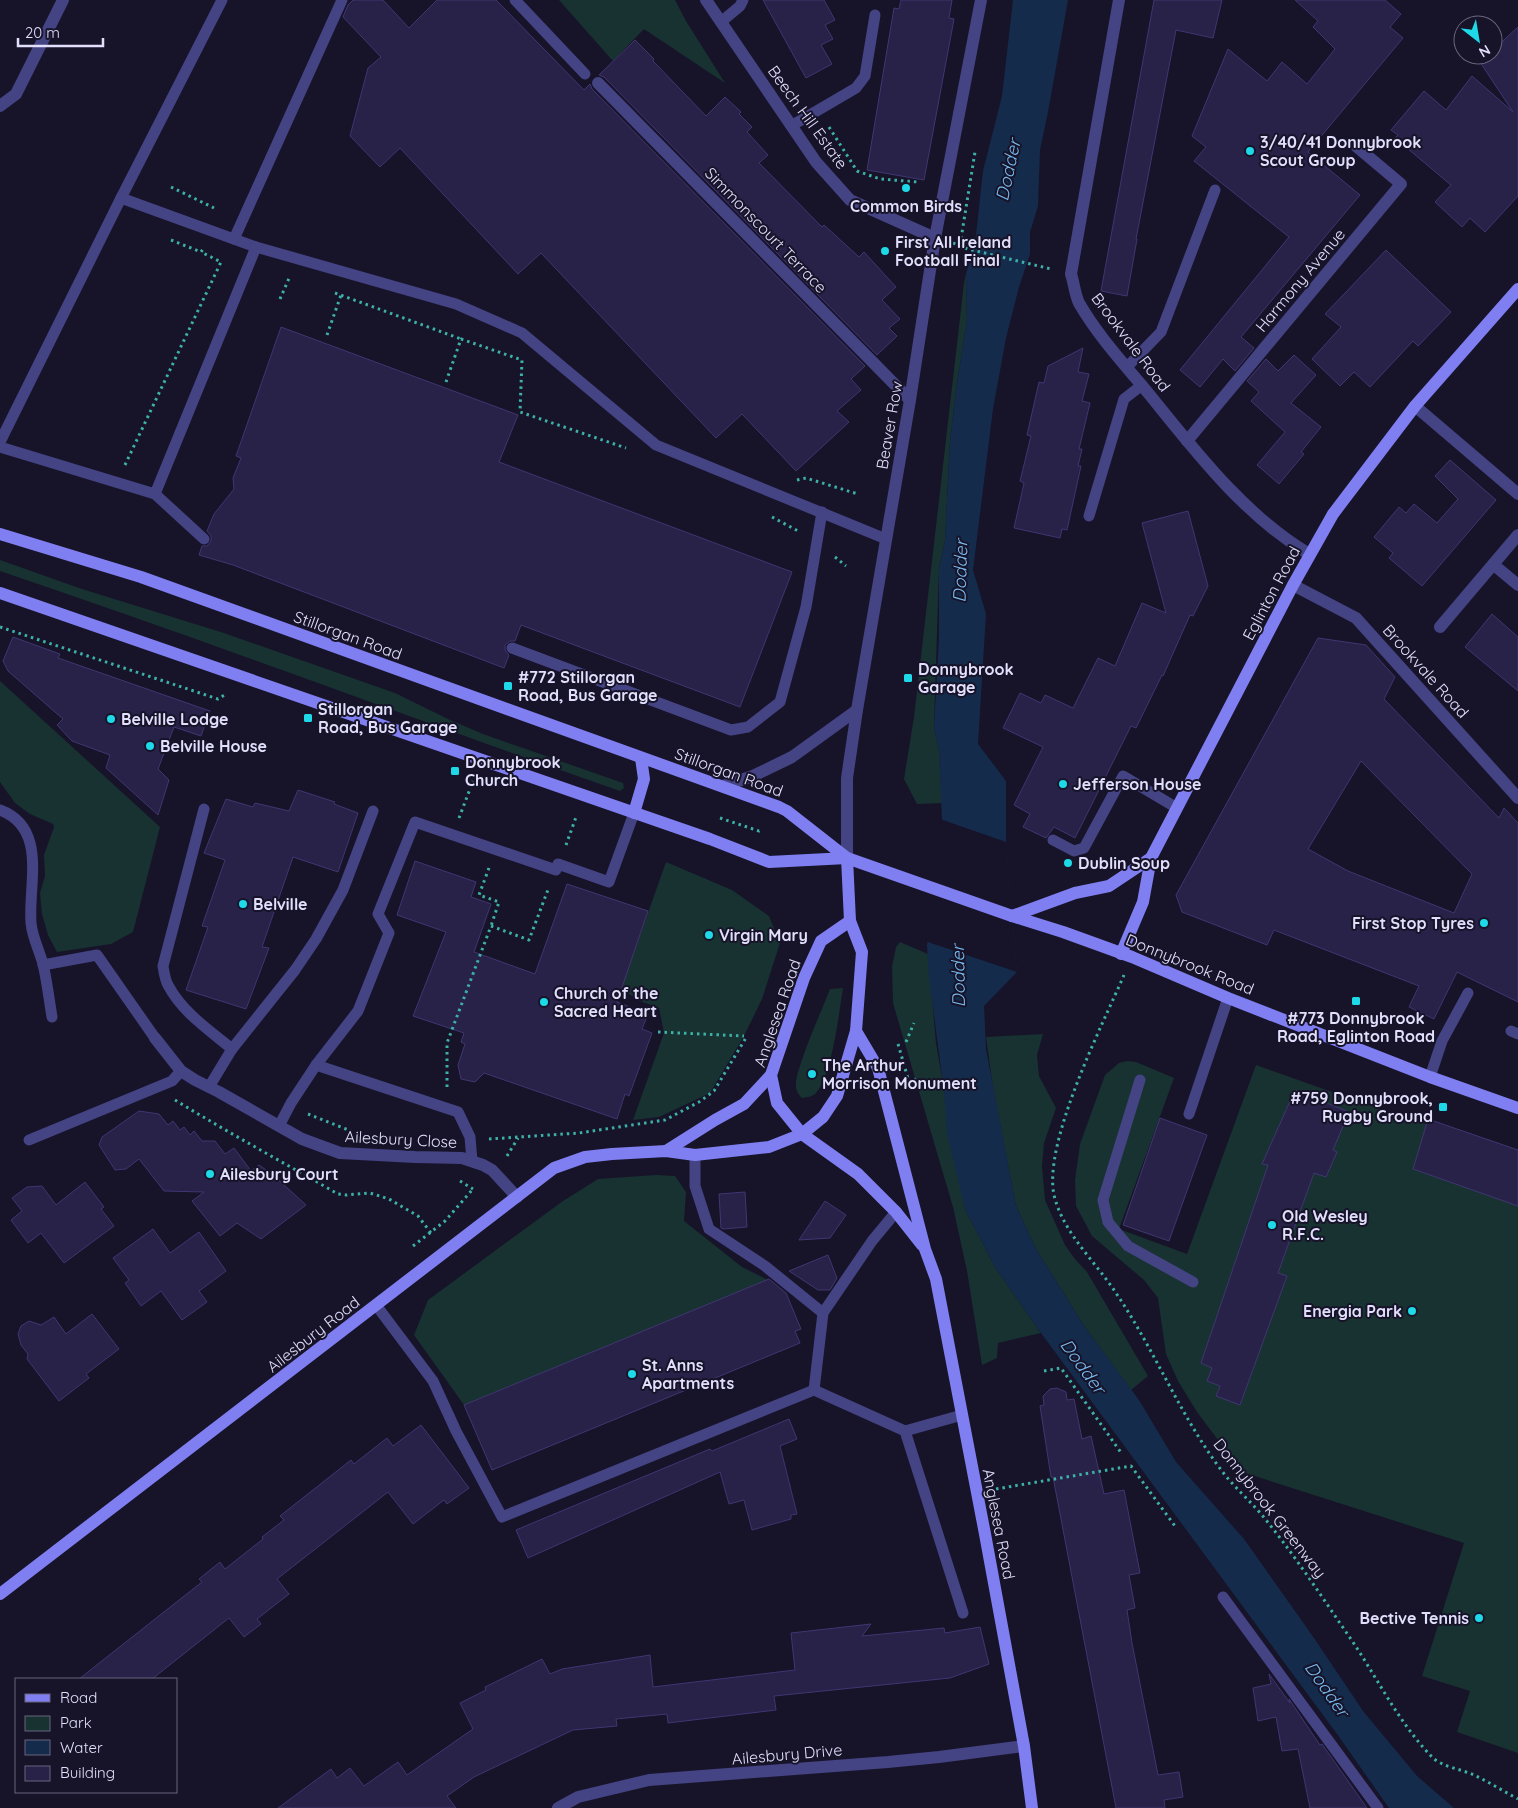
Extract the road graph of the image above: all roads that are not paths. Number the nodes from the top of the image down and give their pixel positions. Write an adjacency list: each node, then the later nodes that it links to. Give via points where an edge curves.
1 (63, 0): 13 (street, via 16,94)
2 (222, 0): 17 (lane)
3 (342, 0): 19 (lane)
4 (515, 0): 11 (lane)
5 (706, 0): 10 (street, Beech Hill Estate)
6 (743, 0): 10 (lane)
7 (980, 0): 18 (street, Beaver Row)
8 (1119, 0): 22 (street, Brookvale Road, via 1071,274 1078,302)
9 (875, 15): 14 (lane, via 865,76 856,88)
10 (721, 22): 14 (street, Beech Hill Estate)
11 (585, 74)
12 (598, 83): 24 (street, Simmonscourt Terrace)
13 (0, 106)
14 (791, 126): 18 (street, Beech Hill Estate, via 816,162 850,200)
15 (1357, 147): 26 (street, Harmony Avenue, via 1401,184)
16 (1215, 190): 22 (lane, via 1160,332)
17 (121, 198): 19 (lane); 27 (lane)
18 (935, 238): 24 (street, Beaver Row)
19 (234, 239): 20 (lane)
20 (256, 247): 29 (lane); 31 (lane, via 456,304 522,333 656,445)
21 (1518, 289): 25 (main road, Eglinton Road)
22 (1127, 367): 23 (street, Brookvale Road)
23 (1142, 385): 26 (street, Brookvale Road); 32 (lane, via 1124,399)
24 (910, 400): 36 (street, Beaver Row)
25 (1415, 406): 30 (street); 37 (main road, Eglinton Road, via 1332,514)
26 (1187, 440): 37 (street, Brookvale Road, via 1246,506 1284,540)
27 (0, 442)
28 (0, 447): 29 (lane)
29 (155, 494): 35 (lane)
30 (1518, 494)
31 (822, 512): 36 (lane); 43 (lane, via 806,607 780,702 748,727 730,730)
32 (1089, 516)
33 (0, 534): 45 (main road, Stillorgan Road, via 141,577)
34 (1518, 535): 38 (street)
35 (204, 539)
36 (886, 539): 44 (street, Beaver Row)
37 (1309, 554): 39 (main road, Eglinton Road)
38 (1494, 565): 40 (street); 42 (street)
39 (1293, 585): 47 (street, Brookvale Road, via 1356,618); 48 (main road, Eglinton Road)
40 (1518, 586)
41 (0, 593): 52 (main road)
42 (1440, 627)
43 (512, 648)
44 (857, 710): 46 (street, via 792,757); 54 (street, Beaver Row, via 847,778)
45 (641, 758): 46 (main road, Stillorgan Road); 52 (main road, via 644,779)
46 (723, 786): 54 (main road, Stillorgan Road, via 787,810)
47 (1518, 798)
48 (1177, 808): 53 (lane, via 1123,776 1084,848 1074,851); 55 (main road, Eglinton Road)
49 (204, 809): 65 (lane, via 163,966 167,984 181,1004)
50 (0, 810): 59 (lane, via 10,814 23,827 33,851 31,924)
51 (373, 811): 65 (lane, via 343,890 316,939)
52 (634, 813): 54 (main road, via 769,862); 66 (lane, via 608,882 416,822 378,914 388,933 358,1011)
53 (1053, 840)
54 (847, 858): 56 (main road, Donnybrook Road); 57 (main road)
55 (1151, 858): 56 (main road, via 1109,886 1075,893); 58 (main road, Eglinton Road, via 1143,902)
56 (1012, 916): 58 (main road, Donnybrook Road)
57 (850, 921): 63 (main road, via 862,952); 68 (main road, Anglesea Road, via 821,941 804,978)
58 (1121, 954): 61 (main road, Donnybrook Road)
59 (43, 965): 62 (lane); 64 (lane, via 97,955)
60 (1468, 993): 69 (lane, via 1442,1041)
61 (1228, 998): 69 (main road, Donnybrook Road); 73 (lane)
62 (52, 1017)
63 (856, 1031): 75 (main road, Ailesbury Road, via 837,1096 823,1117); 82 (main road, Anglesea Road, via 878,1068)
64 (155, 1038): 67 (street, Ailesbury Close)
65 (232, 1049): 71 (lane)
66 (316, 1065): 74 (lane); 79 (lane, via 458,1112 470,1137)
67 (181, 1070): 71 (street, Ailesbury Close); 76 (lane, via 172,1080)
68 (771, 1075): 75 (main road, Anglesea Road, via 777,1103); 77 (main road, Ailesbury Road, via 744,1104)
69 (1430, 1077): 72 (main road, Donnybrook Road)
70 (1140, 1080): 83 (lane, via 1103,1200 1108,1222 1128,1246)
71 (209, 1087): 74 (street, Ailesbury Close)
72 (1518, 1108)
73 (1188, 1114)
74 (279, 1126): 79 (street, Ailesbury Close, via 302,1139 340,1153 458,1157)
75 (802, 1134): 78 (main road, Ailesbury Road, via 769,1147); 81 (main road, Anglesea Road, via 858,1174)
76 (28, 1140)
77 (666, 1151): 78 (main road, Ailesbury Road); 80 (main road, Ailesbury Road, via 585,1157 554,1168)
78 (694, 1155): 85 (lane, via 695,1186 709,1229 765,1266)
79 (472, 1161): 80 (street, Ailesbury Close, via 492,1170)
80 (517, 1197): 84 (main road, Ailesbury Road)
81 (896, 1212): 82 (main road, Anglesea Road); 85 (lane)
82 (925, 1248): 87 (main road, Anglesea Road, via 936,1279)
83 (1193, 1282)
84 (376, 1305): 86 (lane, via 433,1381 502,1517); 89 (main road, Ailesbury Road)
85 (823, 1313): 86 (lane)
86 (814, 1390): 88 (lane)
87 (962, 1415): 88 (lane); 92 (main road, Anglesea Road)
88 (905, 1431): 91 (lane)
89 (0, 1594)
90 (1223, 1597): 95 (lane)
91 (963, 1613)
92 (1024, 1746): 93 (street, Ailesbury Drive, via 905,1760 649,1780 578,1797); 94 (main road, Anglesea Road)
93 (558, 1808)
94 (1032, 1808)
95 (1378, 1808)

